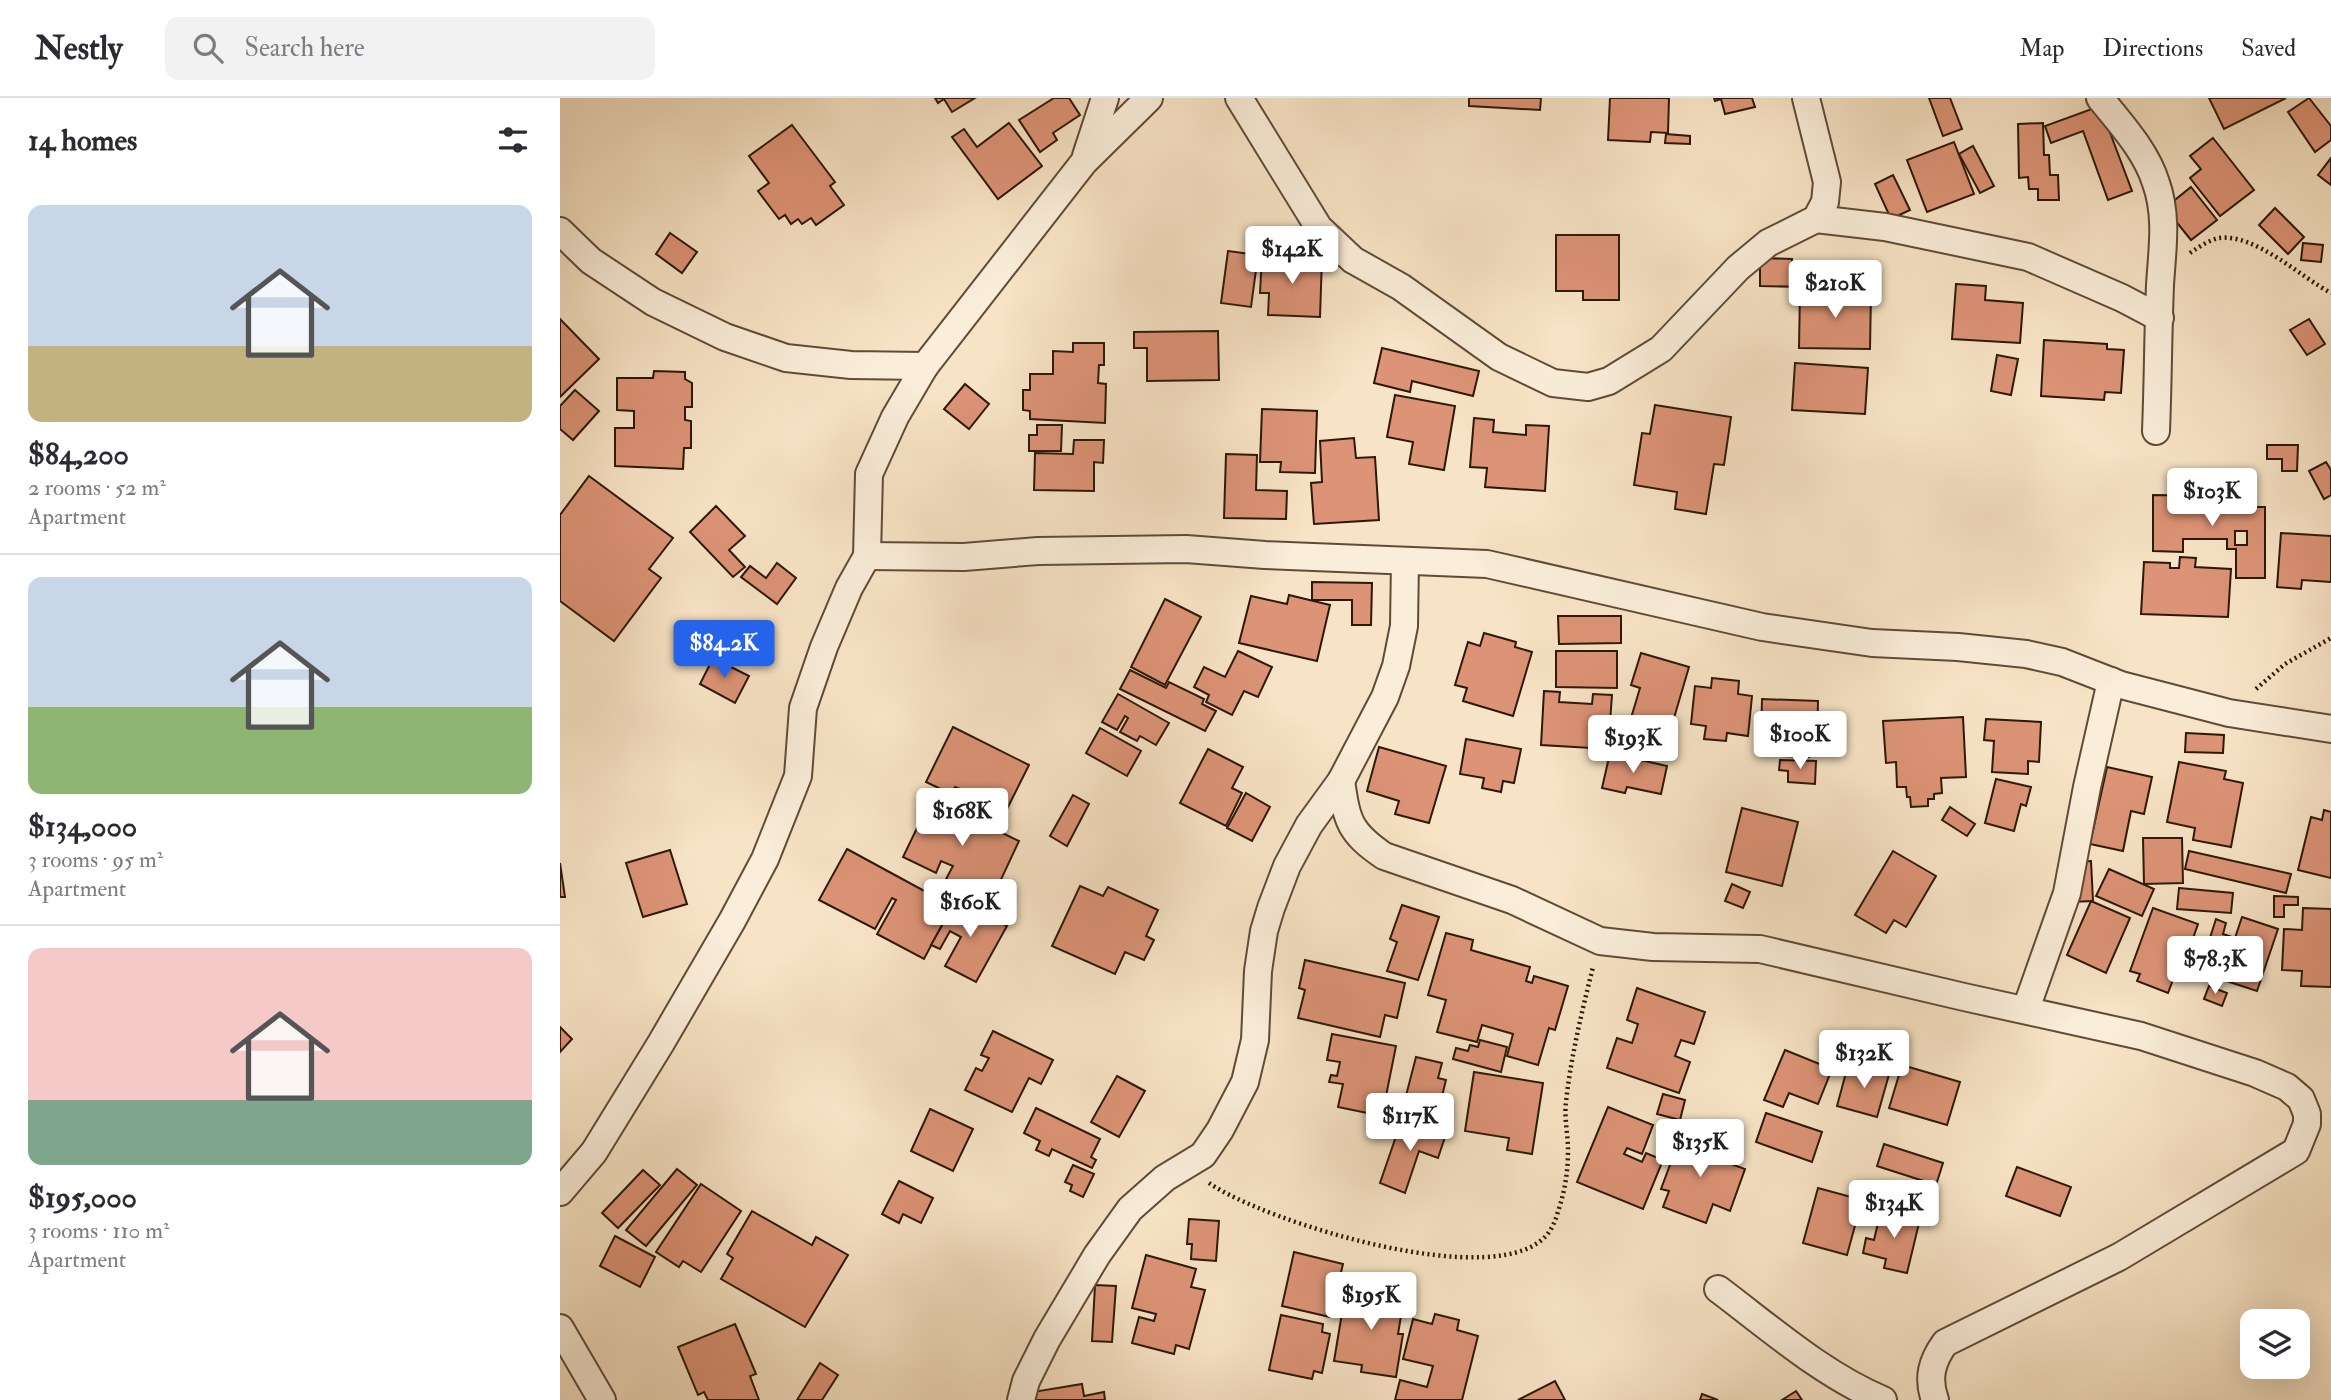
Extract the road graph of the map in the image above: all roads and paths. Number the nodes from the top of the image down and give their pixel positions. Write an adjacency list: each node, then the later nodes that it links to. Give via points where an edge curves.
1 (1105, 98): 6 (street)
2 (1149, 98): 6 (street)
3 (1239, 98): 7 (street, via 1319,228 1353,260 1499,357 1553,383 1588,387 1631,368 1661,349 1768,243)
4 (1806, 98): 7 (street, via 1826,182 1825,202)
5 (2100, 98): 9 (street, via 2148,163 2157,185 2164,245)
6 (1084, 162): 12 (street)
7 (1816, 219): 11 (street, via 2028,257)
8 (560, 231): 12 (street, via 591,261 653,302 725,337 786,358)
9 (2160, 285): 10 (path, via 2189,254 2220,238 2276,256); 11 (street)
10 (2331, 293)
11 (2160, 318): 13 (street)
12 (925, 366): 14 (street, via 869,474)
13 (2156, 431)
14 (867, 556): 15 (street, via 1186,549); 24 (street, via 824,647 803,708 798,776 765,859 594,1152)
15 (1405, 561): 17 (street, via 1487,564 1762,627 1872,643 2026,654); 20 (street, via 1404,626 1396,666 1385,697)
16 (2331, 638): 18 (path, via 2285,664)
17 (2111, 681): 18 (street); 22 (street, via 2067,893)
18 (2229, 713): 19 (street)
19 (2331, 729)
20 (1341, 780): 21 (street, via 1351,827 1384,856 1512,900); 23 (street, via 1309,825 1271,908 1258,971 1255,1040 1245,1082 1203,1155)
21 (1600, 941): 22 (street, via 1760,949); 23 (path, via 1569,1079 1567,1180 1550,1231 1533,1247 1497,1255 1437,1257 1362,1243 1223,1193)
22 (2026, 1009): 30 (street, via 2141,1035 2255,1073 2287,1087 2301,1100 2307,1124 2296,1151 2220,1198 2119,1257 1945,1343 1932,1361 1931,1389)
23 (1185, 1166): 28 (street, via 1130,1209 1097,1255 1047,1339)
24 (560, 1192)
25 (1718, 1289): 29 (street, via 1802,1352)
26 (560, 1328): 27 (street)
27 (602, 1400)
28 (1021, 1400)
29 (1883, 1400)
30 (1936, 1400)

